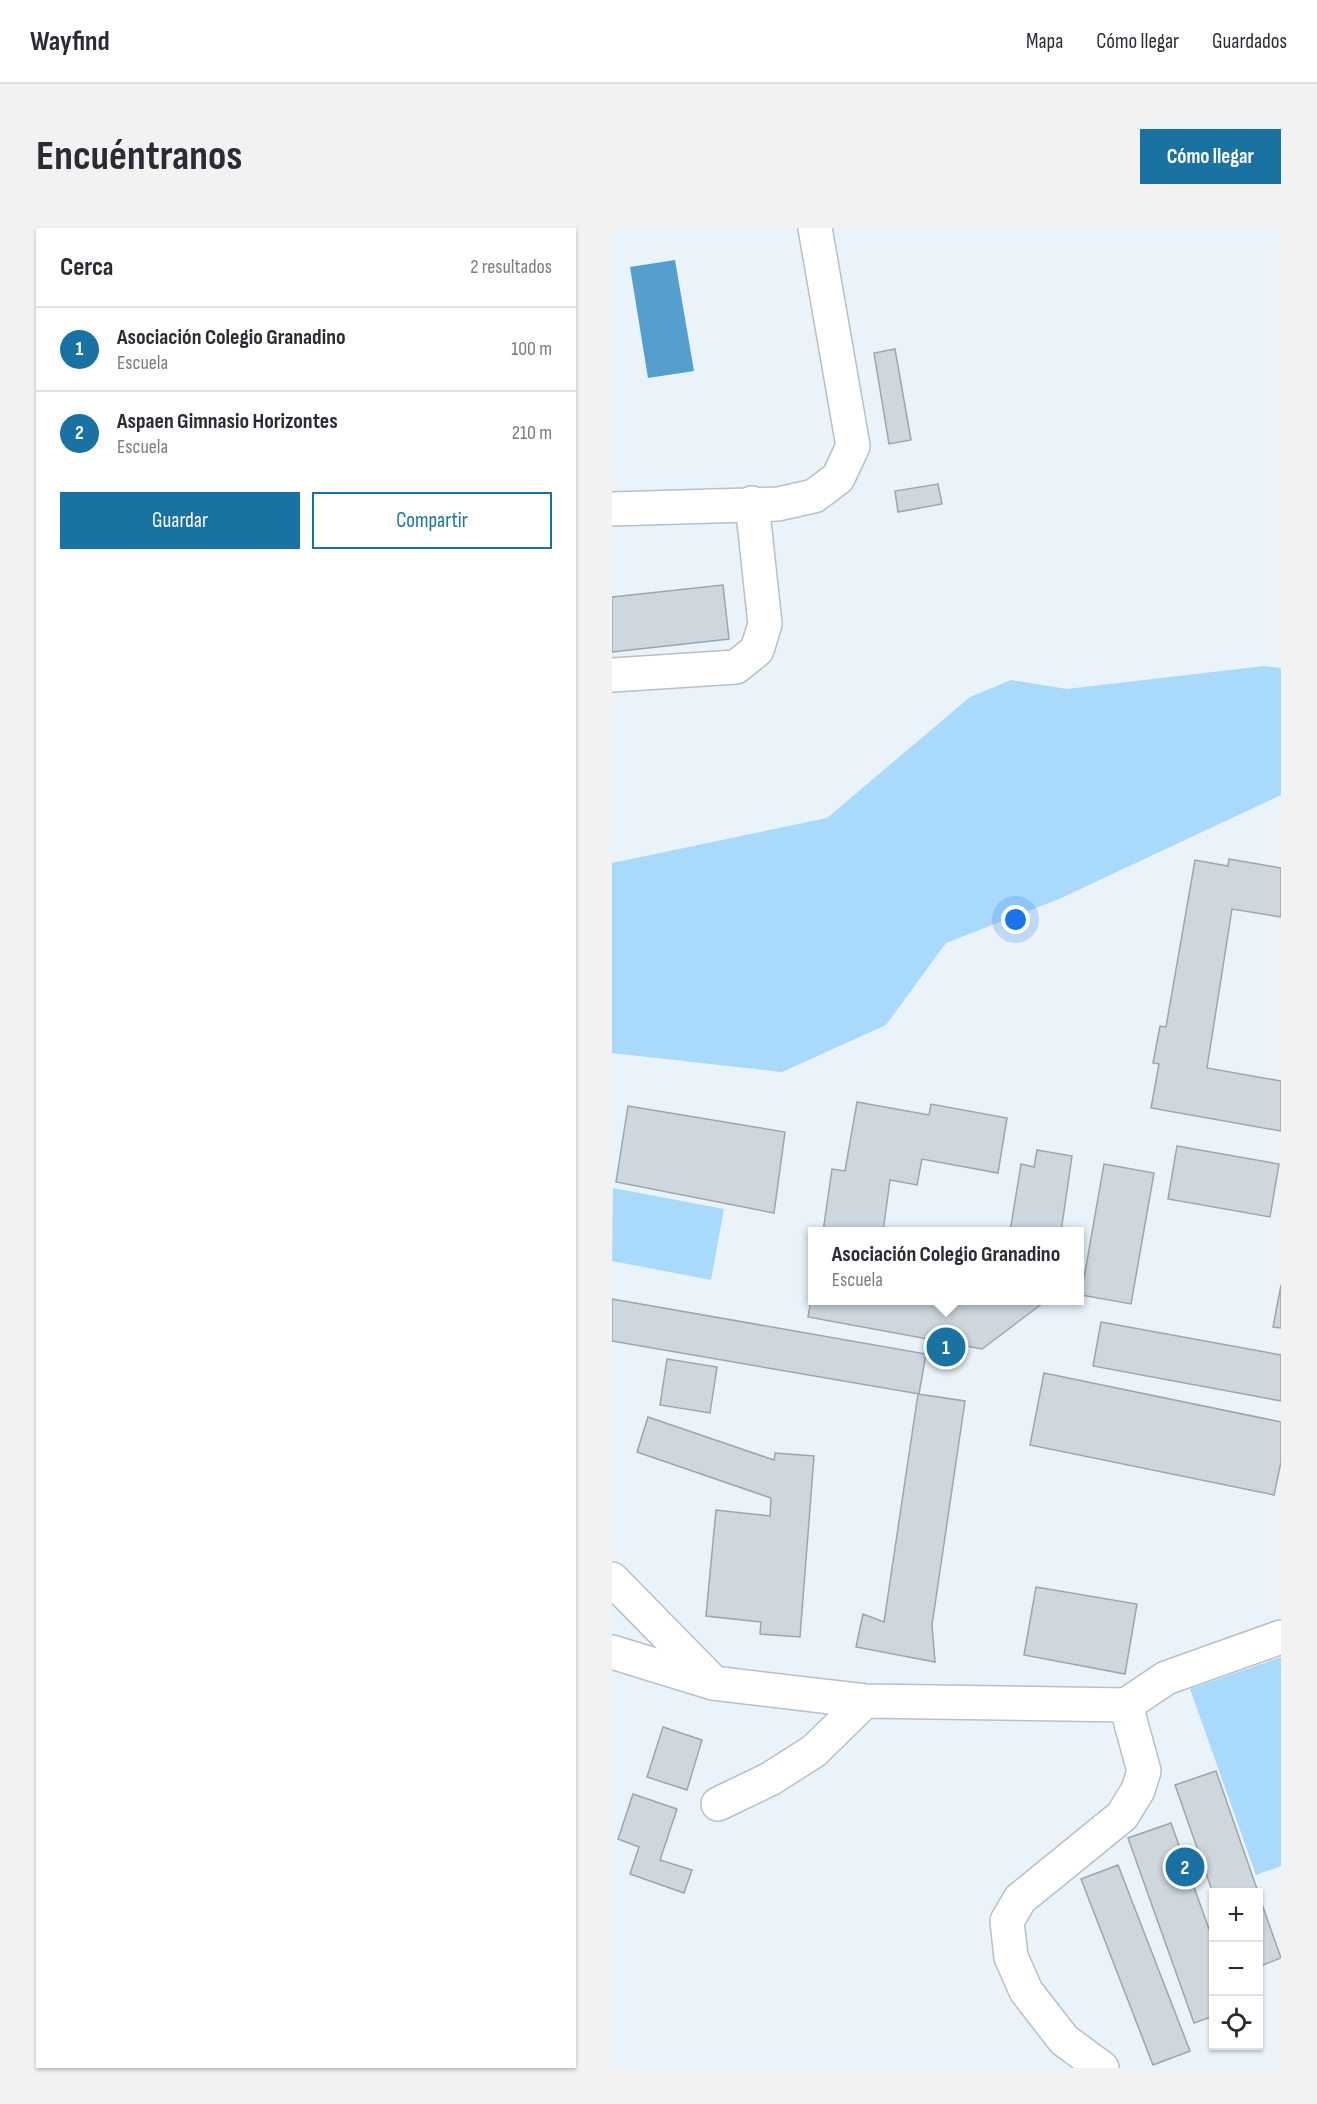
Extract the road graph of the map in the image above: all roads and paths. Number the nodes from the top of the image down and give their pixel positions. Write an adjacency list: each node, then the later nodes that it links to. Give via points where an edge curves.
1 (815, 228): 2 (street, via 853,446 838,478 814,496 778,504)
2 (752, 503): 3 (street); 4 (street, via 765,624 757,650 736,667)
3 (612, 509)
4 (612, 675)
5 (612, 1580): 7 (street)
6 (612, 1608): 7 (street)
7 (656, 1623): 10 (street)
8 (1281, 1637): 12 (street, via 1166,1677)
9 (612, 1652): 10 (street)
10 (713, 1683): 11 (street)
11 (865, 1701): 12 (street); 13 (street, via 814,1751 770,1779)
12 (1126, 1705): 14 (street, via 1144,1771 1138,1790 1122,1816 1020,1899 1007,1921 1011,1958 1026,1991 1064,2040)
13 (718, 1804)
14 (1102, 2068)

